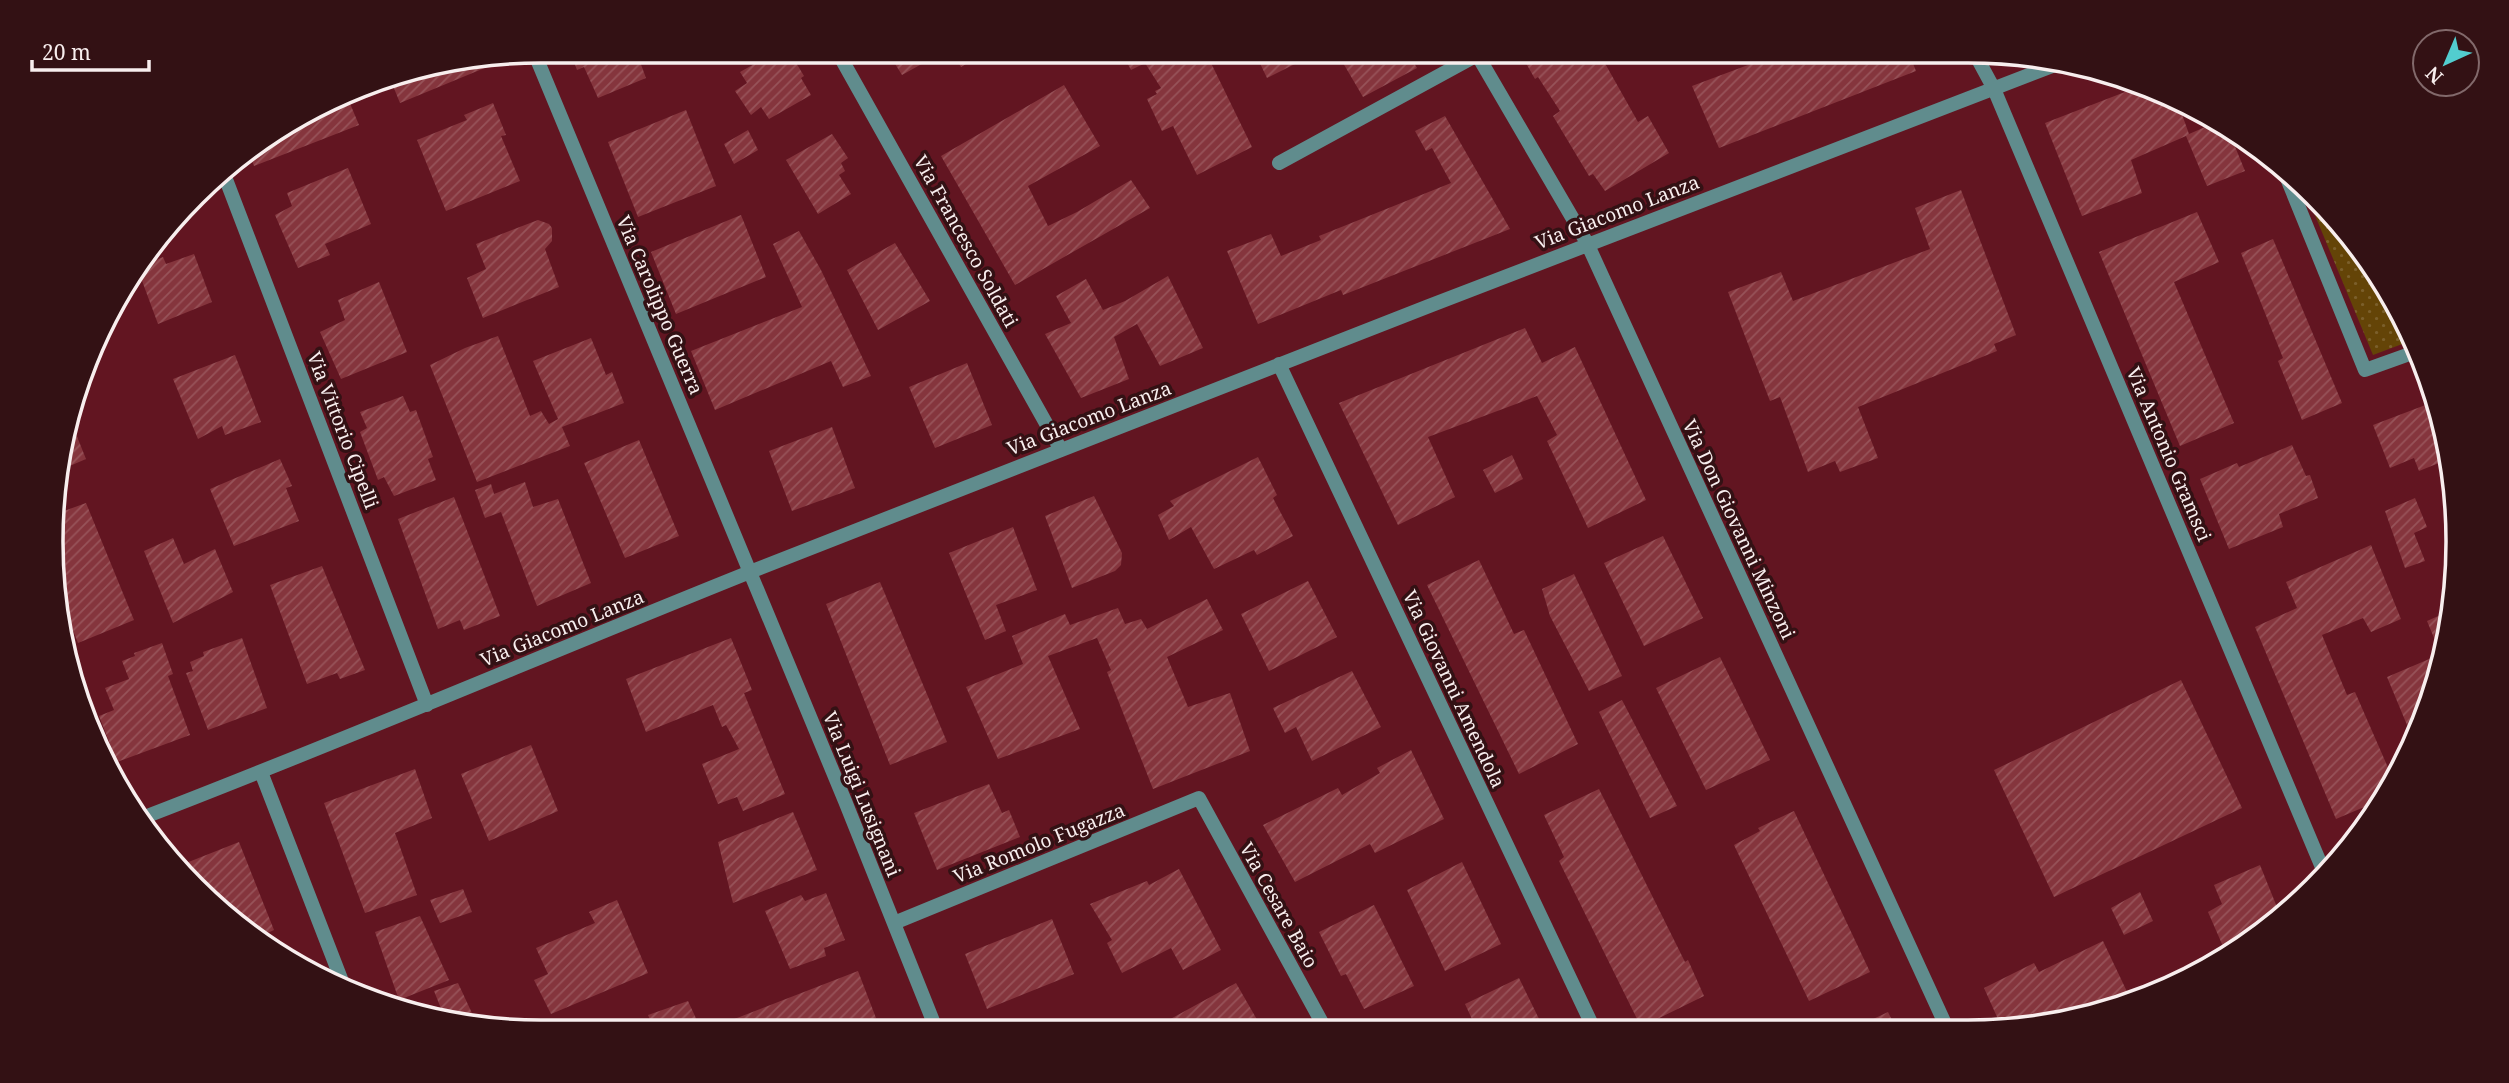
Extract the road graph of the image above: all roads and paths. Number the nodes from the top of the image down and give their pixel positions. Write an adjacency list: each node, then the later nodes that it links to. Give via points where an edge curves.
1 (539, 63): 15 (street, Via Carolippo Guerra)
2 (844, 63): 14 (street, Via Francesco Soldati)
3 (1458, 63): 8 (street, Via Don Giovanni Minzoni)
4 (1482, 63): 11 (street, Via Don Giovanni Minzoni)
5 (1980, 63): 7 (street, Via Antonio Gramsci)
6 (2044, 69): 7 (street, Via Giacomo Lanza)
7 (1994, 89): 11 (street, Via Giacomo Lanza); 20 (street, Via Antonio Gramsci)
8 (1279, 163)
9 (227, 181): 16 (street, Via Vittorio Cipelli)
10 (2292, 190): 12 (street, via 2365,370)
11 (1587, 243): 13 (street, Via Giacomo Lanza); 26 (street, Via Don Giovanni Minzoni)
12 (2408, 354)
13 (1279, 364): 14 (street, Via Giacomo Lanza); 25 (street, Via Giovanni Amendola)
14 (1060, 450): 15 (street, Via Giacomo Lanza)
15 (750, 572): 16 (street, Via Giacomo Lanza); 21 (street, Via Luigi Lusignani)
16 (427, 705): 17 (street, Via Giacomo Lanza)
17 (261, 772): 19 (street, Via Giacomo Lanza); 22 (street)
18 (1199, 798): 21 (street, Via Romolo Fugazza); 24 (street, Via Cesare Baio)
19 (150, 815)
20 (2321, 863)
21 (894, 923): 23 (street, Via Luigi Lusignani)
22 (340, 976)
23 (933, 1020)
24 (1321, 1020)
25 (1590, 1020)
26 (1943, 1020)

